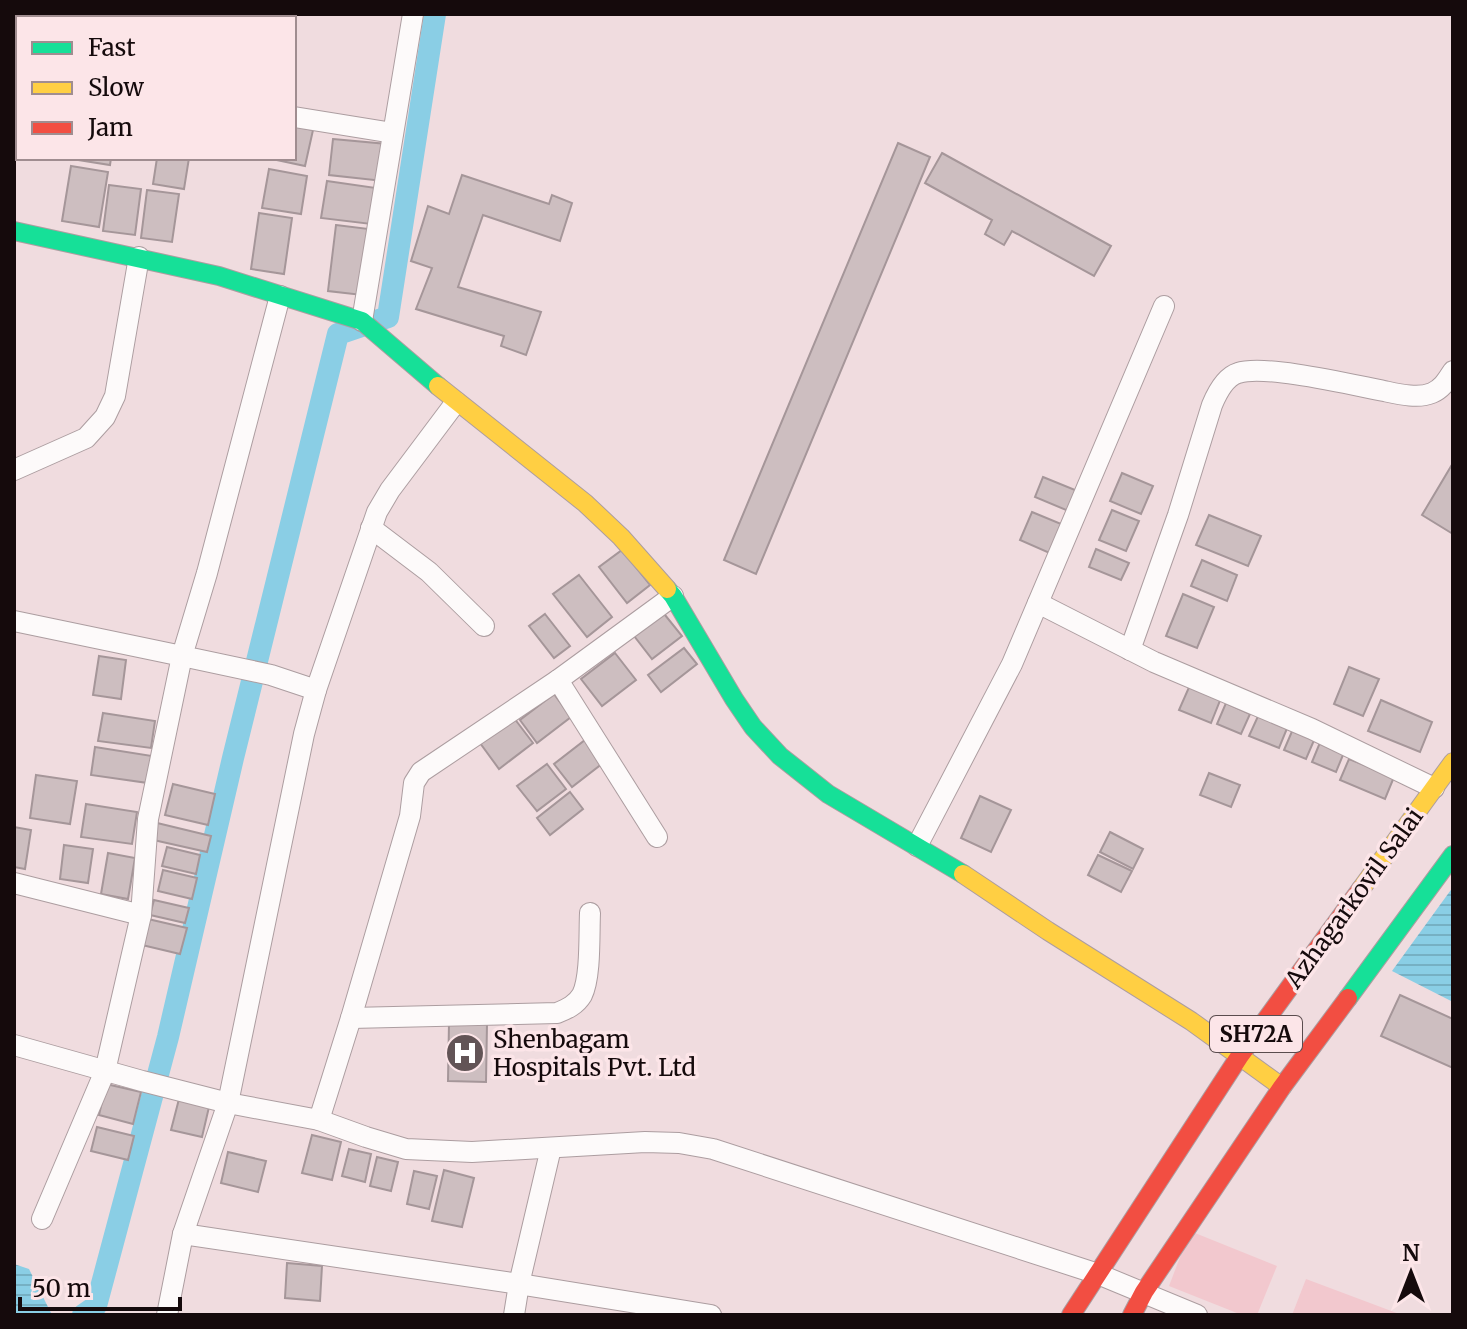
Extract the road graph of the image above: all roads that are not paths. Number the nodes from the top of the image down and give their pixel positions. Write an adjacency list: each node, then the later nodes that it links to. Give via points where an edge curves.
1 (413, 14): 3 (street)
2 (296, 117): 3 (street)
3 (393, 133): 8 (street)
4 (14, 231): 5 (street)
5 (139, 257): 6 (street); 11 (street, via 115,396 105,417 86,438)
6 (280, 296): 8 (street); 18 (street)
7 (1164, 306): 14 (street)
8 (366, 324): 10 (street)
9 (1453, 371): 17 (street, via 1430,394 1405,395 1290,374 1236,373 1212,405)
10 (456, 402): 12 (street, via 390,490); 13 (street, via 585,503)
11 (14, 470)
12 (371, 528): 16 (street, via 429,572); 20 (street)
13 (673, 596): 19 (street); 24 (street, via 734,699 780,756 828,794)
14 (1038, 603): 17 (street); 24 (street)
15 (14, 621): 18 (street)
16 (484, 626)
17 (1130, 650): 22 (street)
18 (182, 656): 20 (street); 28 (street, via 148,819)
19 (558, 680): 23 (street); 29 (street, via 421,772 414,783 410,816)
20 (316, 690): 34 (street)
21 (1453, 762): 22 (street, Azhagarkovil Salai / SH72A)
22 (1434, 788): 31 (street, Azhagarkovil Salai / SH72A)
23 (657, 837)
24 (917, 846): 31 (street)
25 (1453, 855): 33 (street, SH72A)
26 (14, 883): 28 (street)
27 (590, 913): 29 (street, via 587,978 570,1008 557,1013)
28 (141, 915): 32 (street)
29 (351, 1018): 35 (street)
30 (14, 1045): 32 (street)
31 (1239, 1057): 33 (street); 39 (street, Azhagarkovil Salai / SH72A)
32 (105, 1071): 34 (street); 37 (street)
33 (1282, 1087): 41 (street, SH72A)
34 (228, 1103): 35 (street); 38 (street)
35 (319, 1120): 36 (street, via 406,1149)
36 (551, 1148): 39 (street, via 645,1142 713,1149); 40 (street)
37 (42, 1219)
38 (183, 1234): 40 (street); 42 (street)
39 (1098, 1274): 41 (street); 45 (street, Azhagarkovil Salai / SH72A)
40 (519, 1284): 43 (street); 44 (street)
41 (1144, 1292): 46 (street, SH72A); 47 (street)
42 (167, 1315)
43 (514, 1315)
44 (711, 1315)
45 (1071, 1315)
46 (1132, 1315)
47 (1197, 1315)

